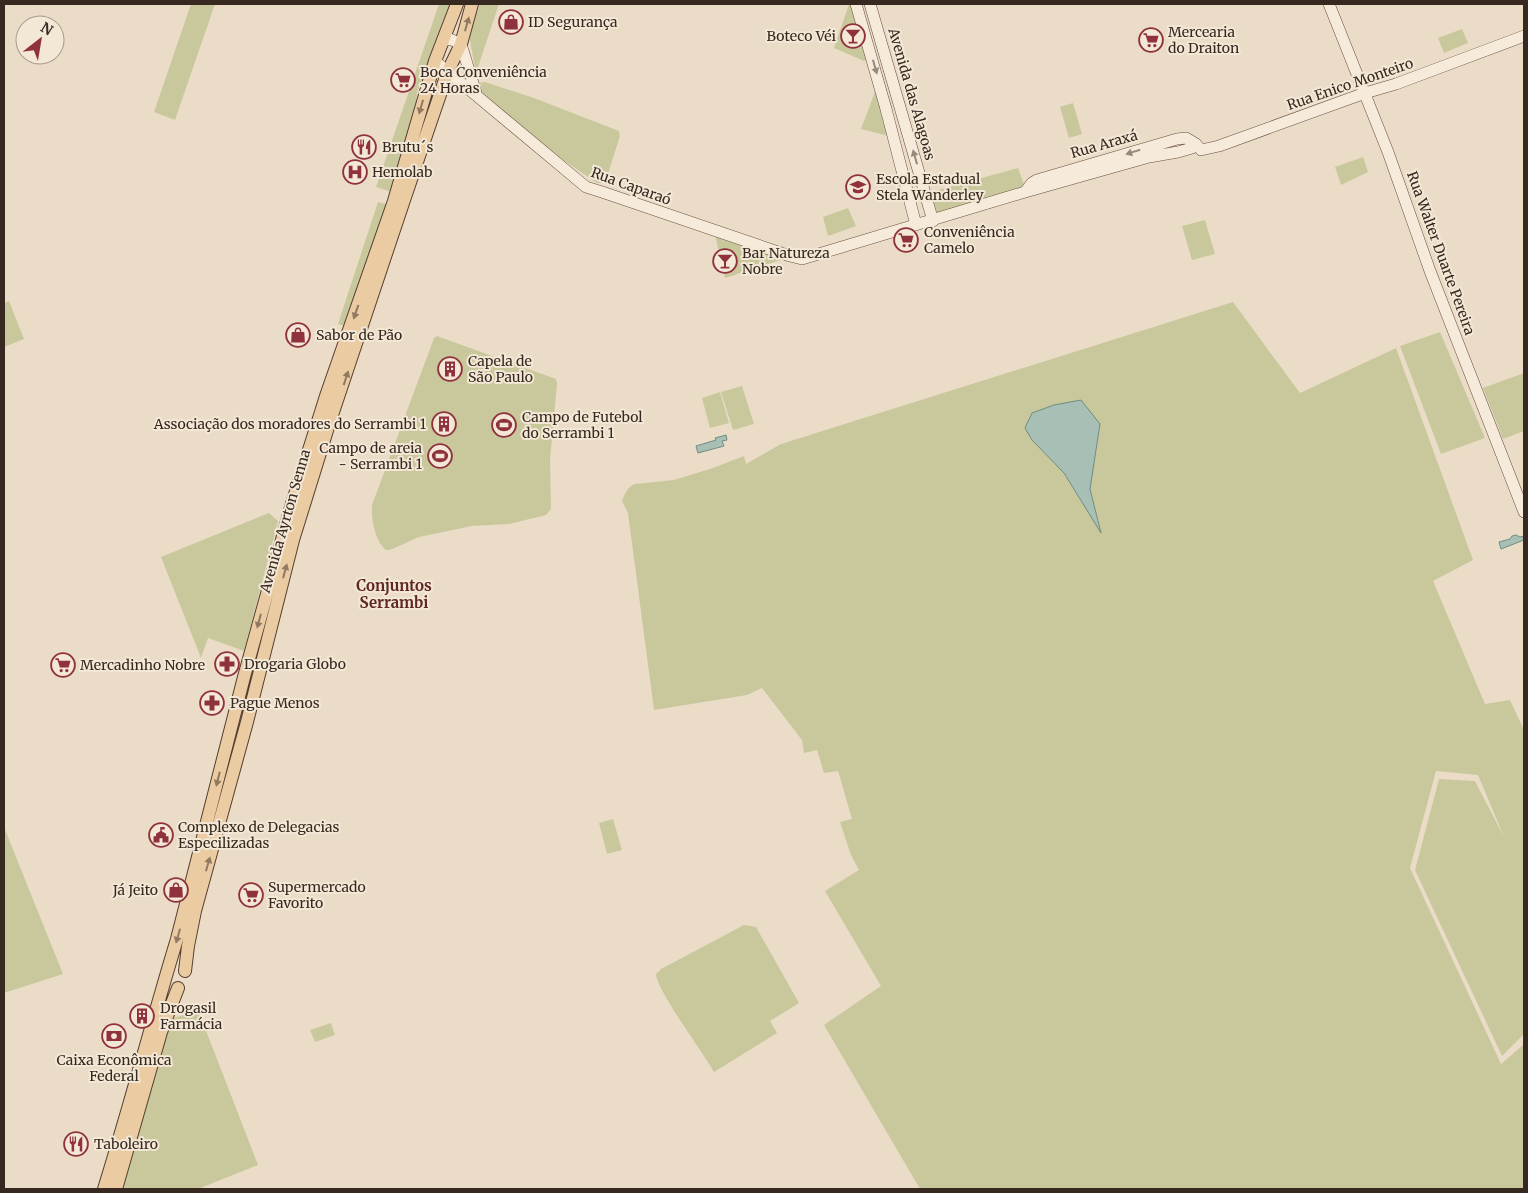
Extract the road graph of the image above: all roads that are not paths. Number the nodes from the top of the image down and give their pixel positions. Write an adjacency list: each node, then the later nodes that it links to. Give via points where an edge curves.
1 (457, 4): 7 (main road, Avenida Ayrton Senna)
2 (472, 4): 8 (main road, Avenida Ayrton Senna, one-way to 2)
3 (1330, 4): 11 (main road, Rua Walter Duarte Pereira)
4 (871, 5): 5 (main road); 13 (main road, Avenida das Alagoas)
5 (857, 7): 14 (main road, Avenida das Alagoas, one-way to 14)
6 (1524, 36): 11 (main road, Rua Enico Monteiro)
7 (443, 40): 8 (main road); 9 (main road, Avenida Ayrton Senna)
8 (461, 44): 10 (main road, Avenida Ayrton Senna); 12 (main road)
9 (435, 61): 10 (main road, Rua Caparaó); 19 (main road, Avenida Ayrton Senna, one-way to 19)
10 (448, 71): 12 (main road, Rua Caparaó); 19 (main road, Avenida Ayrton Senna, one-way to 10)
11 (1365, 93): 15 (main road, Rua Enico Monteiro, via 1209,149); 20 (main road, Rua Walter Duarte Pereira)
12 (476, 94): 18 (main road, Rua Caparaó, via 586,187)
13 (900, 105): 14 (main road); 16 (main road, Avenida das Alagoas, one-way to 13)
14 (886, 109): 17 (main road, Avenida das Alagoas)
15 (1192, 146): 16 (main road, Rua Araxá, via 1183,138 1164,148 1037,180 1024,192)
16 (933, 221): 17 (main road, Rua Araxá)
17 (916, 225): 18 (main road, Rua Araxá)
18 (802, 259)
19 (324, 422): 21 (main road, Avenida Ayrton Senna, one-way to 19, via 198,903); 22 (main road, Avenida Ayrton Senna, one-way to 22, via 291,507)
20 (1524, 512)
21 (188, 969): 22 (main road, via 171,967); 23 (main road, via 186,980)
22 (166, 974): 23 (main road, via 169,986); 24 (main road, Avenida Ayrton Senna)
23 (178, 988): 25 (main road, via 161,1032)
24 (104, 1189)
25 (116, 1189)

